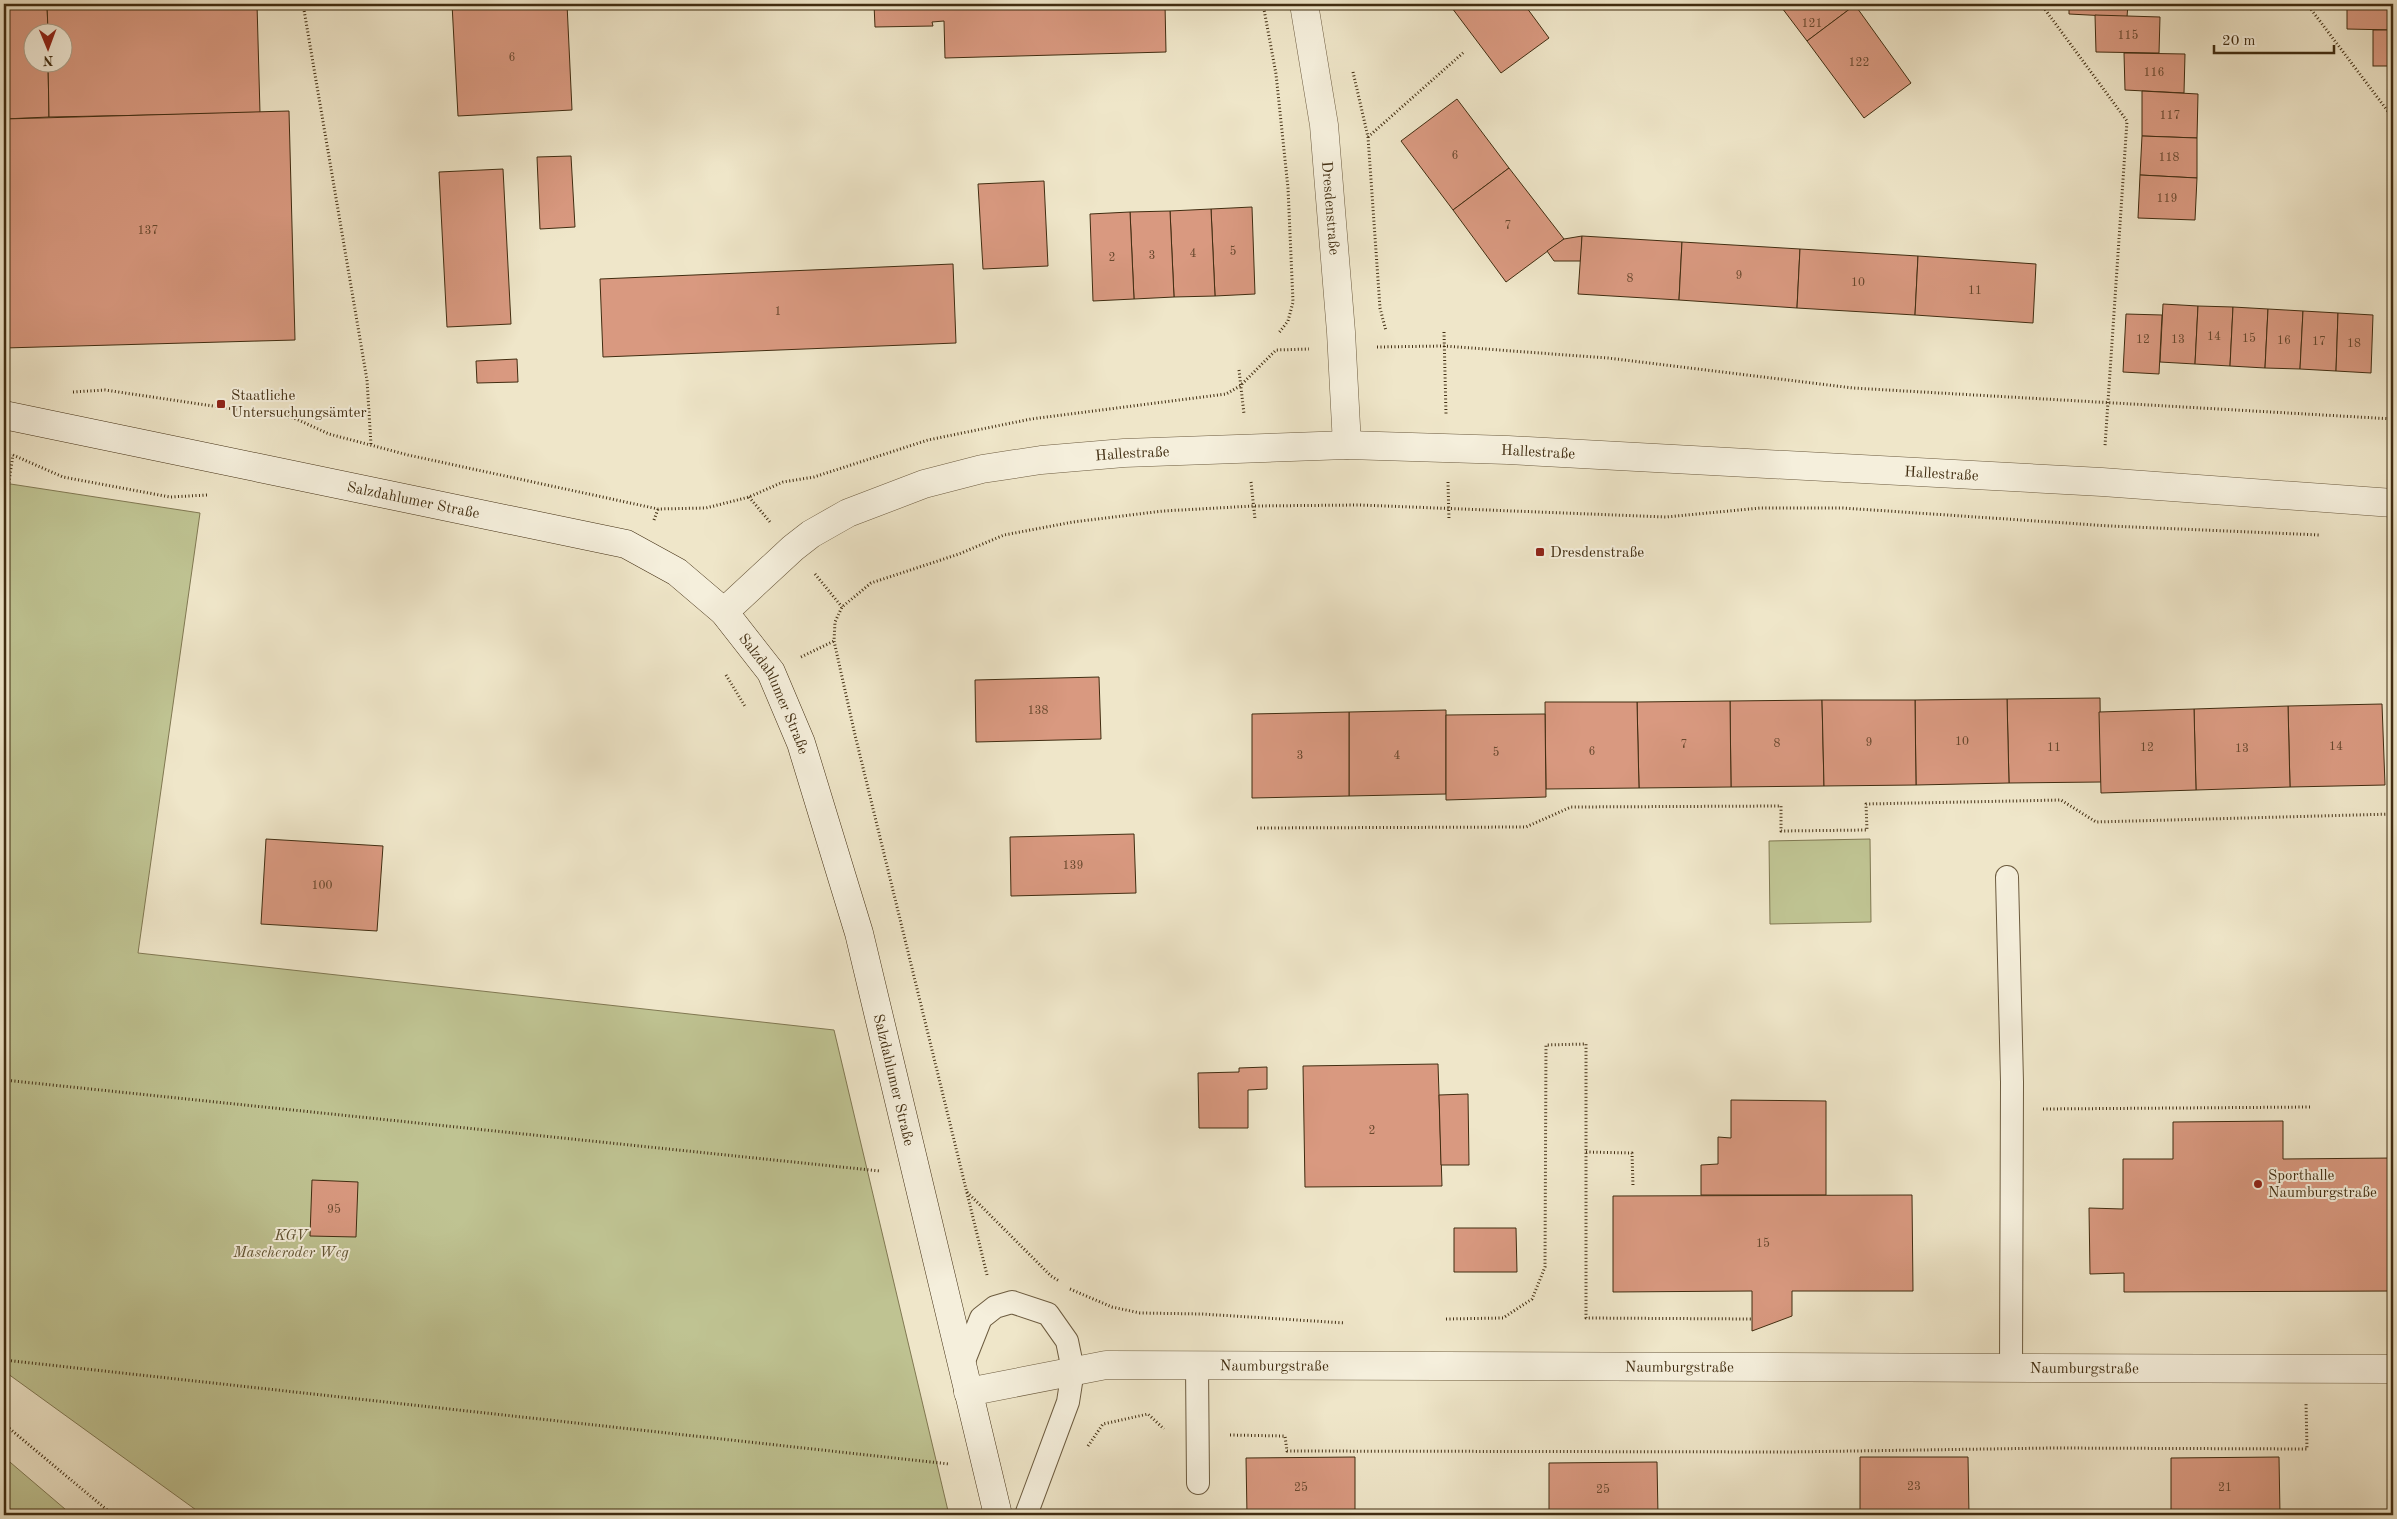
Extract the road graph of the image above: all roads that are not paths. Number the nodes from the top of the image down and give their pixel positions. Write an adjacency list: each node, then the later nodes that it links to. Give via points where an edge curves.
1 (1304, 4): 3 (street, Dresdenstraße, via 1324,125)
2 (11, 416): 5 (street, Salzdahlumer Straße, via 626,544 677,572)
3 (1347, 445): 4 (street, Hallestraße, via 1550,452 2102,482); 5 (street, Hallestraße, via 1134,452 1041,460 982,469 924,484 848,513 811,534)
4 (2393, 502)
5 (724, 612): 11 (street, Salzdahlumer Straße, via 771,672 802,743 860,933)
6 (2007, 877): 8 (lane, via 2012,1082)
7 (1197, 1365): 8 (street, Naumburgstraße); 10 (street, Naumburgstraße, via 1106,1365); 12 (lane)
8 (2011, 1368): 9 (street, Naumburgstraße)
9 (2393, 1369)
10 (1073, 1370): 11 (street, Naumburgstraße); 11 (lane, via 1067,1341 1048,1314 1012,1302 995,1307 981,1318); 14 (lane, via 1068,1402)
11 (965, 1379): 13 (street, Salzdahlumer Straße)
12 (1198, 1483)
13 (998, 1515)
14 (1026, 1515)

